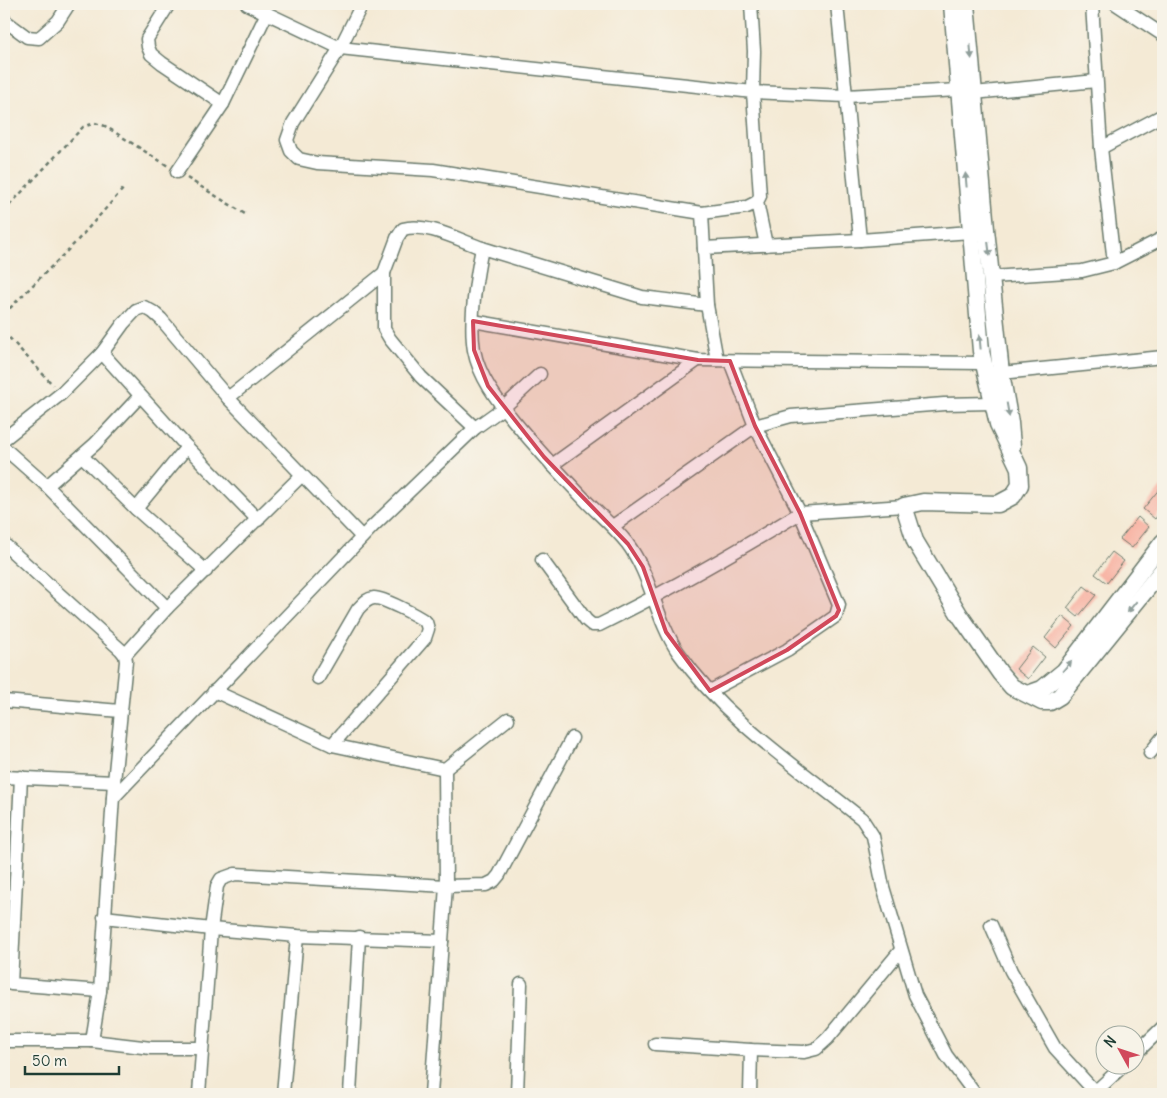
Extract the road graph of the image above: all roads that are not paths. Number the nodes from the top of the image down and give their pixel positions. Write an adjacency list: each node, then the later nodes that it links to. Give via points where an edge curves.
1 (69, 4): 12 (street, via 58,21 38,38 27,37)
2 (169, 4): 19 (street, via 147,39 151,54)
3 (247, 4): 11 (street)
4 (362, 4): 14 (street)
5 (752, 4): 16 (street)
6 (837, 4): 18 (street)
7 (952, 4): 17 (street)
8 (966, 4): 17 (street, one-way to 17)
9 (1092, 4): 15 (street)
10 (1116, 4): 13 (street)
11 (267, 13): 14 (street); 19 (street)
12 (4, 20)
13 (1163, 35)
14 (340, 48): 16 (street); 24 (street, via 293,124 287,140 290,151 299,159 317,163 433,170)
15 (1096, 81): 17 (street); 21 (street)
16 (753, 92): 18 (street); 23 (street, via 760,186)
17 (966, 92): 18 (street); 25 (street, one-way to 17); 33 (street, one-way to 33)
18 (846, 96): 27 (street)
19 (223, 104): 22 (street)
20 (1163, 115): 21 (street)
21 (1101, 148): 31 (street)
22 (177, 172)
23 (757, 202): 24 (street, via 747,207); 28 (street)
24 (702, 213): 30 (street)
25 (970, 232): 27 (street); 41 (street, one-way to 25)
26 (1163, 238): 31 (street)
27 (860, 240): 28 (street)
28 (766, 245): 30 (street)
29 (482, 248): 32 (street, via 413,226 403,229 397,238); 34 (street, via 642,297); 35 (street)
30 (704, 248): 34 (street)
31 (1114, 264): 33 (street, via 1082,271)
32 (384, 273): 45 (street); 49 (street, via 384,330 420,377)
33 (992, 277): 42 (street)
34 (707, 305): 39 (street)
35 (473, 321): 38 (street); 47 (street, via 474,350 479,368)
36 (102, 353): 44 (street); 45 (street, via 123,324 136,310 144,307 161,319); 50 (street, via 62,393)
37 (1163, 357): 42 (street)
38 (698, 360): 39 (street); 55 (street)
39 (717, 360): 40 (street)
40 (730, 361): 41 (street); 48 (street)
41 (983, 363): 46 (street)
42 (1001, 373): 54 (street, one-way to 54)
43 (540, 374): 47 (street)
44 (140, 396): 51 (street); 53 (street)
45 (228, 398): 56 (street)
46 (992, 402): 48 (street, via 791,416); 54 (street)
47 (503, 408): 49 (street); 55 (street)
48 (755, 426): 60 (street); 62 (street)
49 (475, 428): 63 (street)
50 (4, 440)
51 (187, 447): 59 (street); 61 (street)
52 (4, 448): 57 (street)
53 (82, 456): 57 (street); 59 (street)
54 (1012, 456): 58 (street, via 1019,468 1020,484 1013,496 998,504 923,502)
55 (552, 465): 62 (street)
56 (301, 476): 61 (street); 63 (street)
57 (47, 486): 70 (street)
58 (904, 506): 60 (street); 75 (street, via 915,541 958,614 1012,687)
59 (136, 508): 68 (street)
60 (800, 514): 69 (street); 74 (street, via 839,605 836,616 787,650)
61 (258, 520): 68 (street)
62 (613, 526): 69 (street, via 643,567)
63 (362, 537): 73 (street)
64 (1163, 542): 75 (street, one-way to 64, via 1064,671)
65 (4, 544): 71 (street)
66 (542, 560): 69 (street, via 592,625 599,625)
67 (1163, 569): 75 (street, one-way to 75, via 1060,696 1050,702 1042,702)
68 (206, 571): 70 (street)
69 (654, 598): 74 (street, via 666,632 678,652)
70 (167, 608): 71 (street)
71 (125, 655): 77 (street)
72 (318, 678): 81 (street, via 366,600 376,598 426,622 425,638)
73 (214, 691): 81 (street); 87 (street)
74 (710, 691): 95 (street, via 750,731 868,826)
75 (1028, 694)
76 (4, 701): 77 (street)
77 (120, 711): 86 (street)
78 (508, 718): 83 (street)
79 (1163, 737): 82 (street)
80 (572, 738): 88 (street, via 494,881 486,885)
81 (332, 746): 83 (street)
82 (1150, 753)
83 (445, 769): 88 (street)
84 (4, 776): 85 (street)
85 (21, 777): 86 (street); 96 (street)
86 (114, 782): 87 (street)
87 (113, 798): 89 (street)
88 (446, 886): 91 (street, via 235,874 222,879 217,886); 94 (street)
89 (104, 917): 91 (street); 98 (street)
90 (991, 925): 107 (street, via 1011,971 1056,1048)
91 (211, 929): 92 (street); 104 (street)
92 (297, 936): 93 (street); 109 (street)
93 (359, 937): 94 (street); 110 (street)
94 (442, 941): 111 (street)
95 (901, 950): 105 (street, via 816,1049 804,1052); 114 (street, via 914,995 946,1054)
96 (7, 984): 98 (street)
97 (521, 984): 112 (street)
98 (100, 991): 101 (street)
99 (1163, 1027): 103 (street)
100 (4, 1041): 101 (street)
101 (92, 1041): 104 (street, via 151,1048)
102 (655, 1044): 105 (street)
103 (1144, 1045)
104 (202, 1048): 108 (street)
105 (751, 1050): 113 (street)
106 (1113, 1076): 107 (street)
107 (1096, 1093)
108 (199, 1094)
109 (283, 1094)
110 (350, 1094)
111 (432, 1094)
112 (517, 1094)
113 (750, 1094)
114 (975, 1094)

